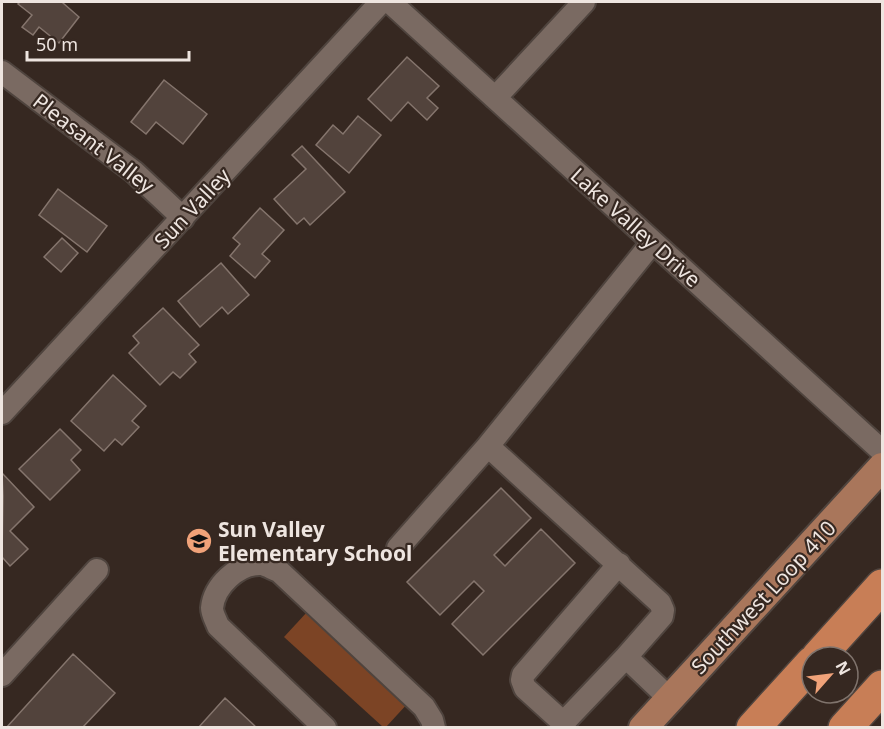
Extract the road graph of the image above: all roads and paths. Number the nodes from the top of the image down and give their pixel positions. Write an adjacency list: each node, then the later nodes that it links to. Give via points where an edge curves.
1 (381, 2): 6 (street, Sun Valley)
2 (390, 2): 5 (street, Lake Valley Drive)
3 (584, 2): 5 (street)
4 (2, 72): 6 (street, Pleasant Valley, via 134,172)
5 (495, 98): 7 (street, Lake Valley Drive)
6 (183, 218): 8 (street, Sun Valley)
7 (652, 243): 9 (street); 10 (street, Lake Valley Drive)
8 (2, 413)
9 (488, 446): 12 (street); 13 (street)
10 (882, 451)
11 (882, 467): 21 (main road, Southwest Loop 410)
12 (398, 548)
13 (624, 569): 17 (street, via 663,610); 17 (street, via 522,680 525,688 558,718 567,719)
14 (97, 570): 18 (street)
15 (882, 586): 16 (highway)
16 (829, 645)
17 (626, 657): 21 (street)
18 (2, 675)
19 (800, 676): 25 (highway)
20 (882, 687): 26 (highway)
21 (670, 699): 24 (main road, Southwest Loop 410)
22 (325, 728): 23 (street, via 218,626 212,610 218,590 231,575 262,564 279,571 424,707)
23 (434, 728)
24 (643, 728)
25 (753, 728)
26 (845, 728)

